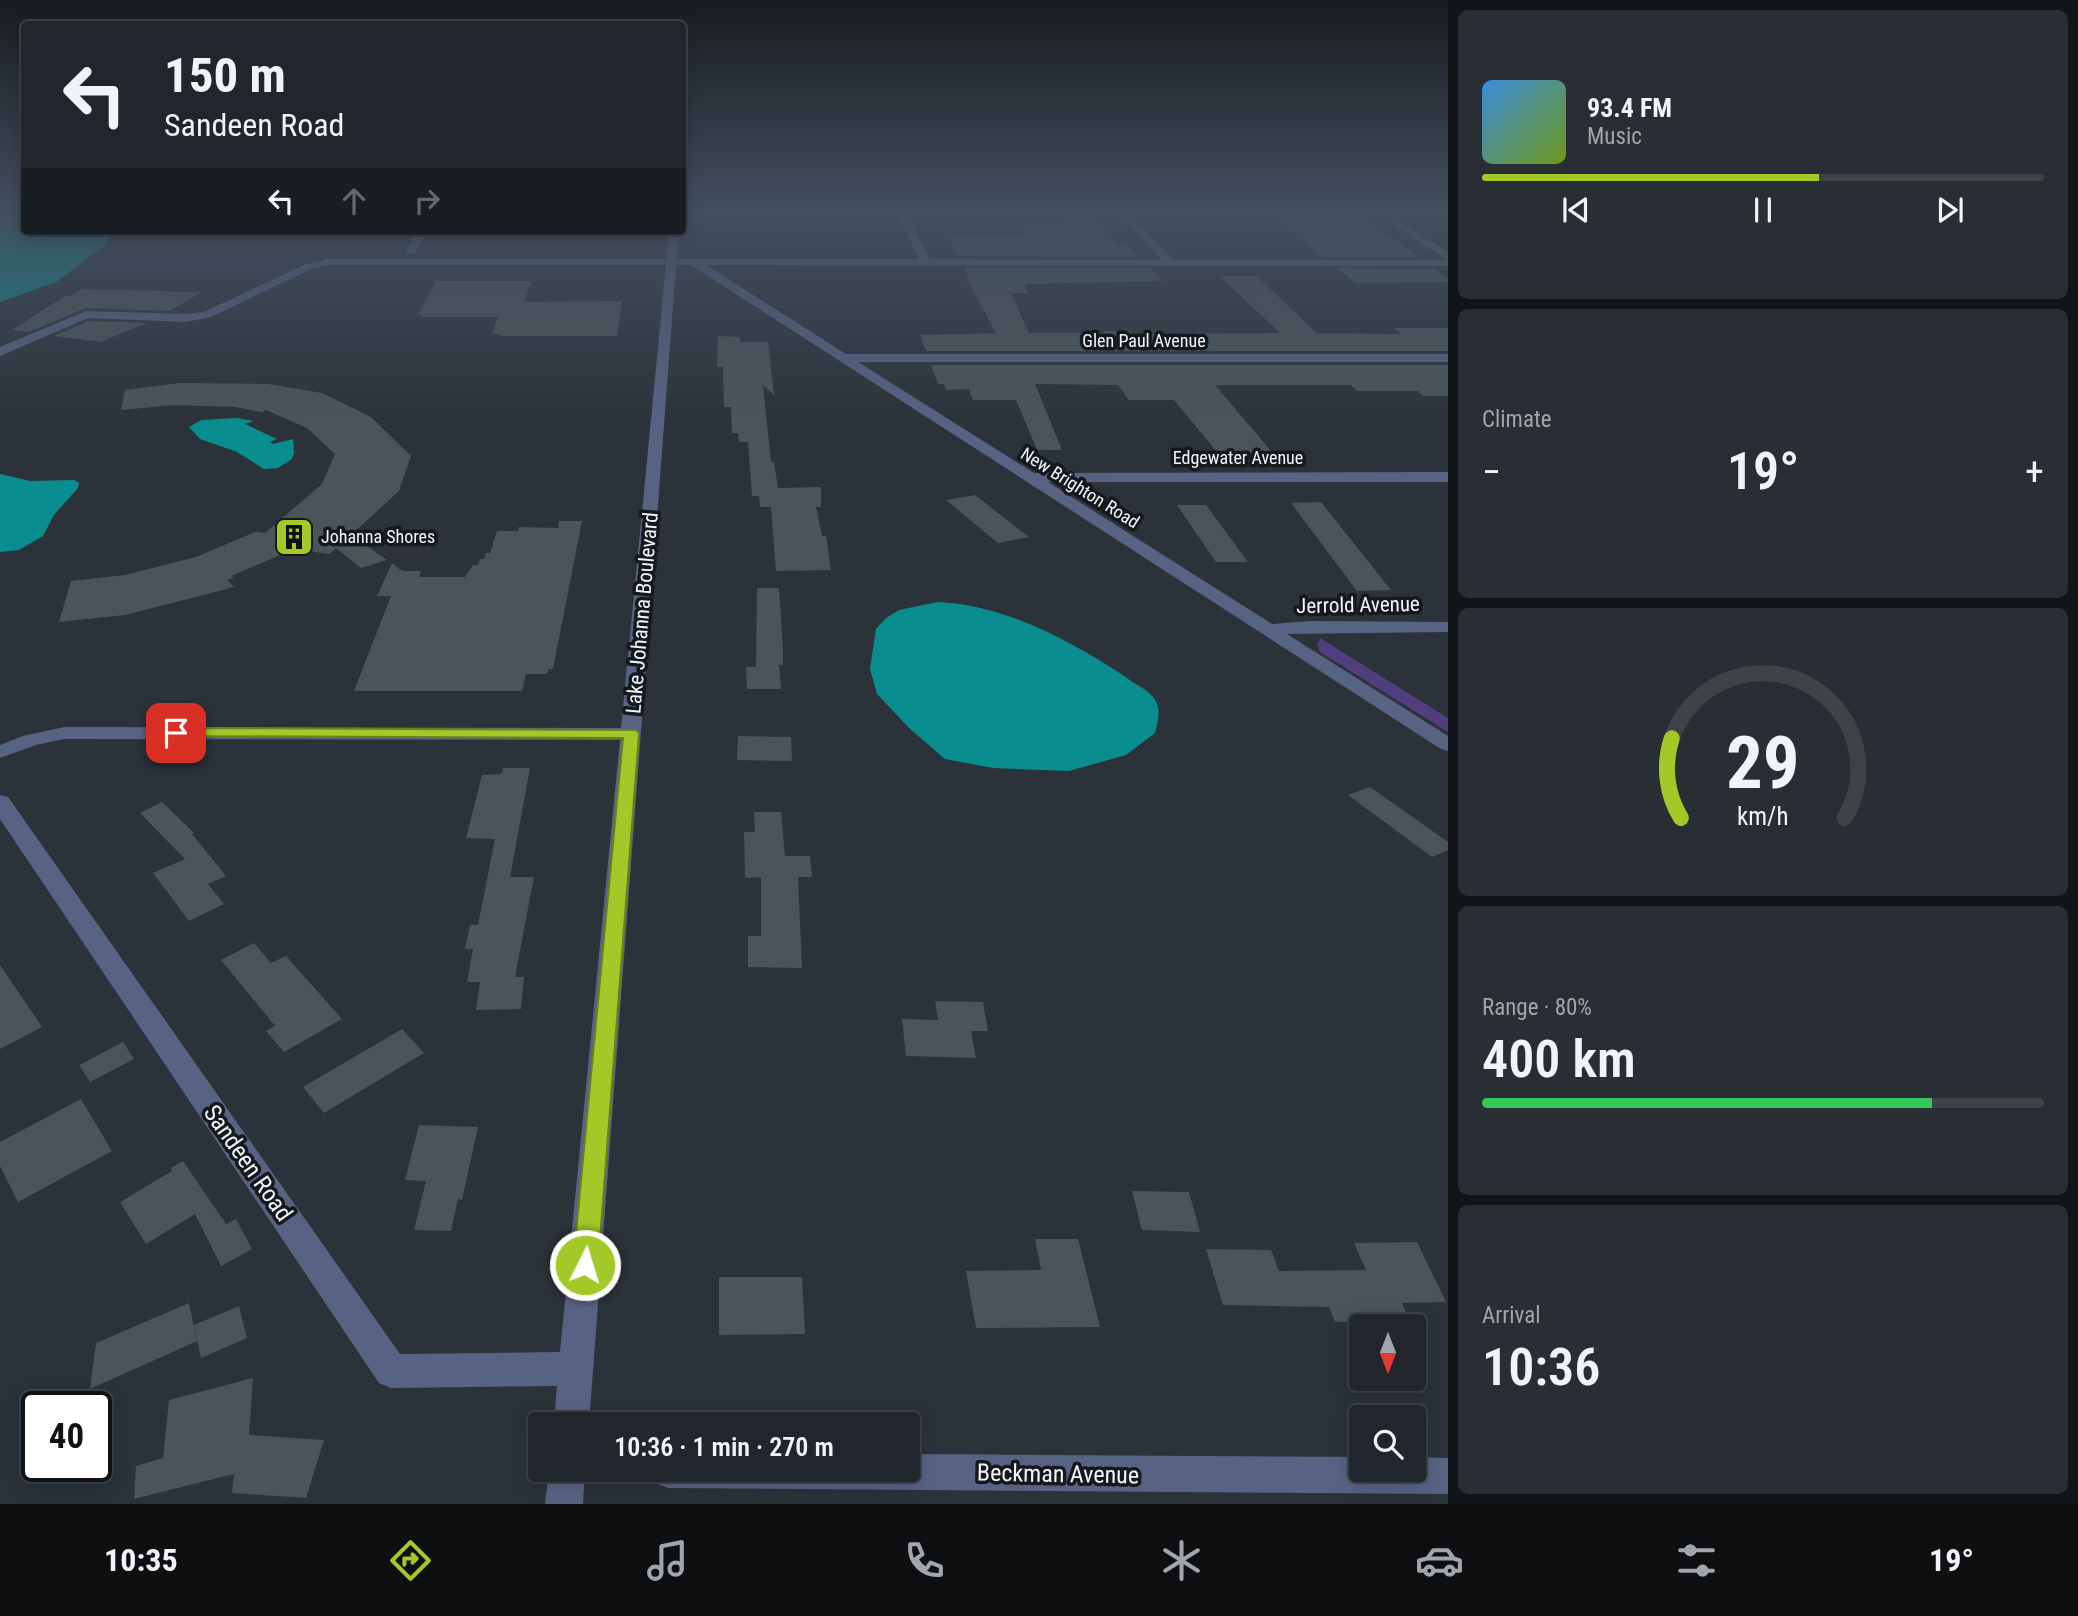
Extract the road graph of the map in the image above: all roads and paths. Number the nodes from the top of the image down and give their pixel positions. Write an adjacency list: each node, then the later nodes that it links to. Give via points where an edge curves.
1 (272, 284): 4 (street, via 207,315 86,314)
2 (682, 284): 11 (street, Lake Johanna Boulevard)
3 (726, 284): 5 (street, New Brighton Road)
4 (0, 352)
5 (840, 358): 6 (street, Glen Paul Avenue); 8 (street, New Brighton Road)
6 (1448, 358)
7 (1448, 477): 8 (street, Edgewater Avenue)
8 (1029, 478): 10 (street, New Brighton Road)
9 (1448, 626): 10 (street, Jerrold Avenue)
10 (1268, 630): 12 (street, New Brighton Road)
11 (631, 734): 13 (street, via 64,733); 15 (street, Lake Johanna Boulevard)
12 (1448, 745)
13 (0, 752)
14 (0, 802): 15 (street, Sandeen Road, via 391,1371)
15 (576, 1369): 16 (street, Lake Johanna Boulevard)
16 (572, 1412)
17 (920, 1472): 18 (street, Beckman Avenue)
18 (1448, 1476)
19 (566, 1482): 20 (street)
20 (564, 1504)

